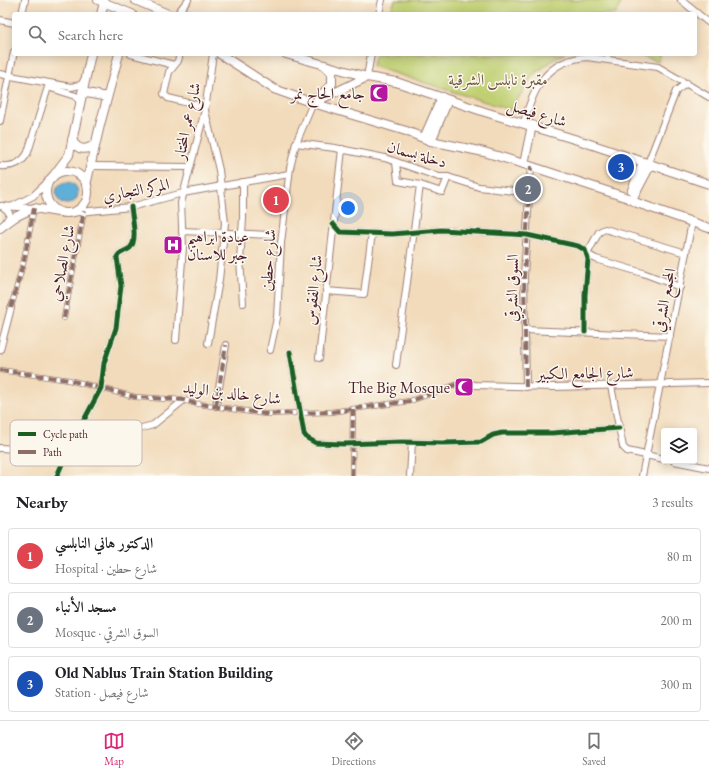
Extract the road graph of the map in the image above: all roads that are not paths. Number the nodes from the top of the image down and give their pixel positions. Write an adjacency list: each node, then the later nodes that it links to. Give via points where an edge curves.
1 (25, 0): 7 (street)
2 (135, 0): 10 (main road)
3 (188, 0): 11 (street)
4 (382, 0): 12 (street)
5 (681, 0): 13 (street)
6 (101, 1): 8 (main road); 9 (main road)
7 (22, 12)
8 (101, 12)
9 (126, 12)
10 (163, 12)
11 (179, 12)
12 (379, 12)
13 (695, 12)
14 (697, 14): 17 (street)
15 (0, 20): 16 (street)
16 (12, 23)
17 (709, 24)
18 (13, 56): 33 (street)
19 (91, 56): 30 (main road)
20 (118, 56): 39 (main road)
21 (139, 56): 27 (street)
22 (179, 56): 27 (street)
23 (213, 56): 43 (street, شارع عمر المختار)
24 (223, 56): 42 (main road, via 274,88)
25 (293, 56): 28 (main road, شارع فيصل)
26 (371, 56): 31 (street)
27 (174, 65): 43 (street, via 169,72 164,94 168,98)
28 (324, 65): 31 (main road, شارع فيصل); 42 (main road, via 332,73 332,84)
29 (0, 74): 33 (street)
30 (86, 77): 36 (street, via 78,86); 37 (main road)
31 (366, 77): 40 (main road, شارع فيصل, via 396,82); 42 (main road)
32 (0, 78): 33 (street)
33 (8, 78): 35 (street); 36 (street); 44 (street)
34 (687, 83): 38 (street); 45 (street, via 658,67 587,57 574,59 556,66 538,85 528,109); 52 (street, via 676,91)
35 (48, 87): 36 (street); 54 (street, via 25,159 15,165)
36 (58, 88): 41 (street, via 76,96)
37 (82, 92): 39 (main road); 41 (main road)
38 (709, 97)
39 (107, 98): 49 (main road)
40 (445, 99): 45 (main road, شارع فيصل); 46 (main road)
41 (80, 103): 47 (main road)
42 (313, 103): 46 (main road); 48 (street, شارع حطين)
43 (205, 108): 56 (street, شارع عمر المختار); 64 (street)
44 (0, 121)
45 (528, 124): 52 (main road, شارع فيصل); 53 (main road)
46 (428, 139): 53 (main road)
47 (72, 140): 49 (main road, via 79,148 90,148); 59 (main road, via 69,155)
48 (296, 143): 50 (street, دخلة بسمان); 57 (street, شارع حطين)
49 (95, 144): 55 (main road)
50 (342, 150): 51 (street, دخلة بسمان); 75 (street, شارع الفقوس)
51 (396, 162): 58 (street, دخلة بسمان, via 439,177); 63 (street, via 398,181)
52 (647, 163): 61 (main road, شارع فيصل); 67 (main road)
53 (528, 165): 66 (street, السوق الشرقي); 67 (main road)
54 (0, 166)
55 (90, 166): 56 (street); 62 (main road)
56 (190, 167): 65 (street, شارع عمر المختار)
57 (289, 174): 60 (street, المركز التجاري); 99 (street, شارع حطين, via 281,243 277,318)
58 (448, 177): 63 (street, via 442,192); 66 (street, دخلة بسمان, via 479,187)
59 (51, 179): 62 (main road, via 58,173 72,172 78,174); 69 (street, via 32,196); 73 (main road, via 46,188 48,201 57,210)
60 (243, 182): 64 (street, المركز التجاري); 82 (street)
61 (709, 184)
62 (86, 185): 73 (main road, via 88,191 84,203 75,211)
63 (420, 185): 81 (street)
64 (221, 186): 65 (street, المركز التجاري); 79 (street)
65 (183, 193): 70 (street, المركز التجاري); 78 (street, شارع عمر المختار)
66 (529, 193): 84 (street, السوق الشرقي)
67 (630, 199): 74 (main road)
68 (1, 206): 69 (street); 76 (street, via 10,215)
69 (13, 206): 71 (street)
70 (131, 207): 72 (street, المركز التجاري); 109 (street, via 134,241 117,257 121,286 116,328 104,363)
71 (34, 208): 73 (main road); 76 (main road); 90 (street)
72 (84, 211): 73 (street, المركز التجاري); 91 (street, شارع الصلاحي)
73 (66, 213)
74 (692, 222): 77 (main road); 85 (street, المجمع الشرقي)
75 (333, 224): 80 (street, via 340,232); 88 (street, شارع الفقوس)
76 (2, 226)
77 (709, 228)
78 (182, 231): 79 (street); 95 (street, شارع عمر المختار)
79 (224, 233): 82 (street); 96 (street)
80 (372, 233): 81 (street); 88 (street, via 364,294)
81 (414, 233): 84 (street, via 441,230); 102 (street)
82 (242, 234): 83 (street); 89 (street, via 240,260)
83 (270, 235)
84 (527, 235): 86 (street, via 578,246); 92 (street, السوق الشرقي, via 524,276)
85 (686, 253): 86 (street, via 604,229 598,232); 87 (street, المجمع الشرقي)
86 (587, 254): 87 (street); 93 (street)
87 (680, 287): 94 (street, المجمع الشرقي)
88 (326, 291): 101 (street, شارع الفقوس)
89 (243, 303)
90 (11, 308): 98 (street)
91 (64, 318)
92 (525, 330): 93 (street); 108 (street, السوق الشرقي)
93 (586, 332): 94 (street)
94 (670, 336): 106 (street, المجمع الشرقي)
95 (176, 340)
96 (208, 344)
97 (226, 345): 111 (street)
98 (0, 350)
99 (270, 350)
100 (290, 352): 113 (street)
101 (319, 358)
102 (396, 365)
103 (0, 370): 109 (street, شارع خالد بن الوليد, via 69,380)
104 (461, 383): 108 (street, شارع الجامع الكبير); 112 (street, شارع خالد بن الوليد, via 410,401)
105 (709, 383): 106 (street, شارع الجامع الكبير)
106 (660, 384): 107 (street, شارع الجامع الكبير); 121 (street, المجمع الشرقي)
107 (611, 386): 108 (street, شارع الجامع الكبير); 116 (street)
108 (526, 387)
109 (101, 388): 110 (street, شارع خالد بن الوليد, via 135,397); 114 (street)
110 (184, 400): 111 (street, شارع خالد بن الوليد); 115 (street, via 153,425)
111 (216, 406): 113 (street, شارع خالد بن الوليد, via 265,414)
112 (353, 409): 113 (street, شارع خالد بن الوليد); 118 (street)
113 (301, 413): 118 (street, via 304,434 311,441)
114 (84, 420)
115 (142, 428)
116 (619, 428): 117 (street, via 552,433 502,433 478,442); 121 (street, via 625,449)
117 (412, 442): 118 (street); 128 (street)
118 (352, 444): 127 (street)
119 (0, 448): 120 (street)
120 (10, 449)
121 (646, 455): 122 (street); 129 (street, المجمع الشرقي)
122 (661, 458)
123 (689, 464): 125 (street)
124 (61, 466): 126 (street)
125 (709, 468)
126 (57, 476)
127 (352, 476)
128 (410, 476)
129 (642, 476)

